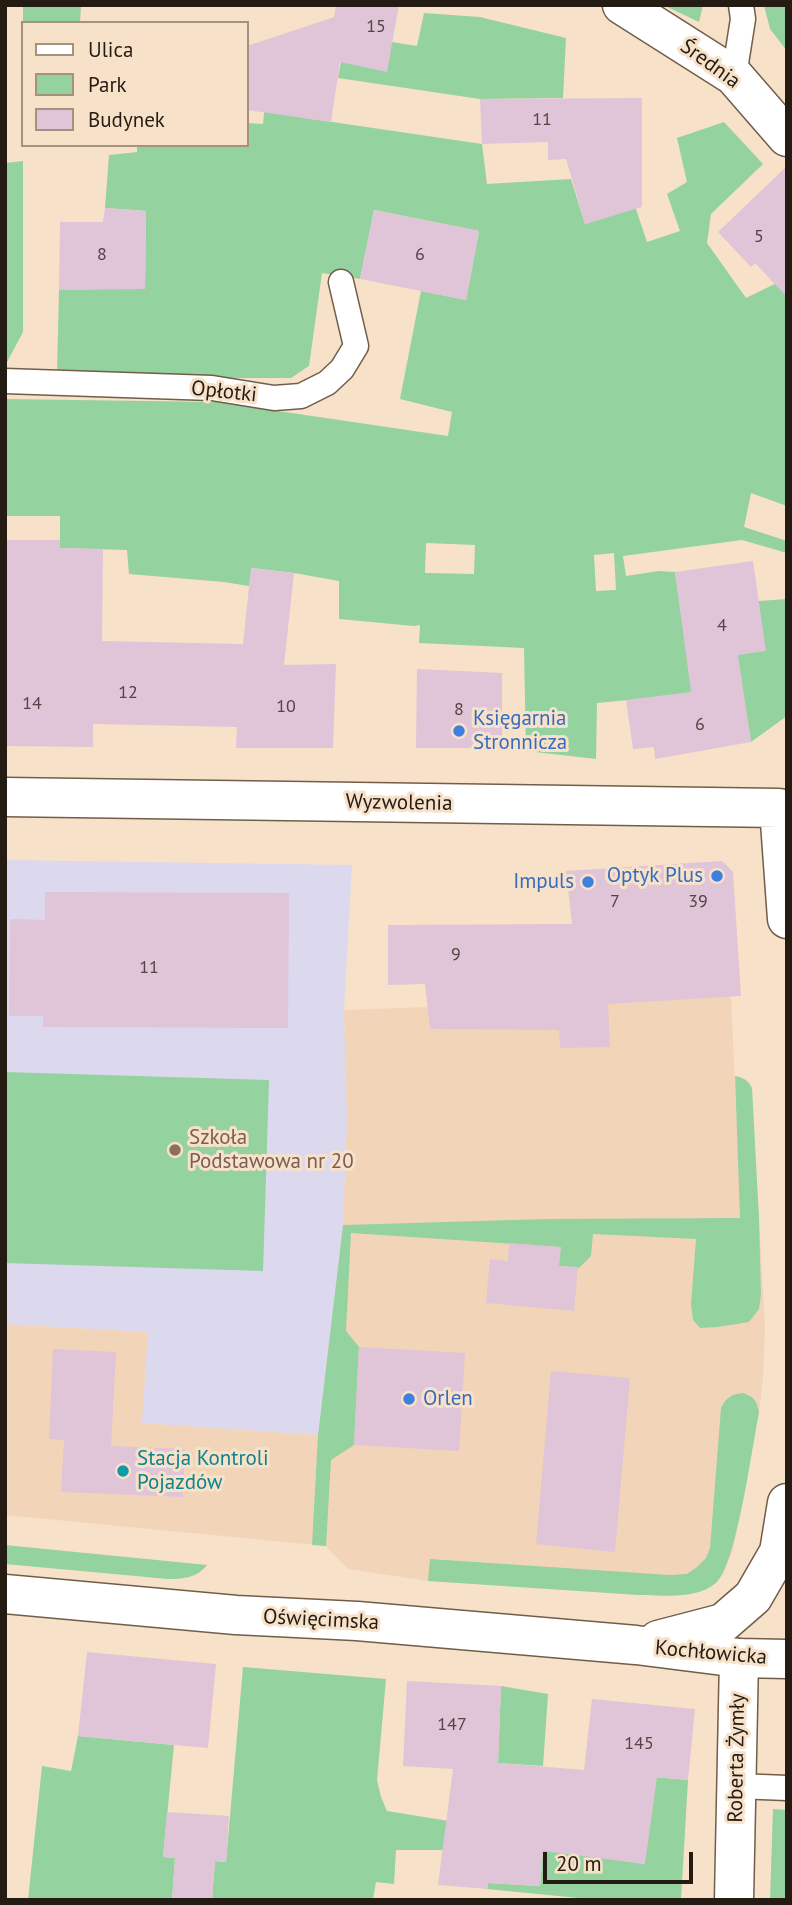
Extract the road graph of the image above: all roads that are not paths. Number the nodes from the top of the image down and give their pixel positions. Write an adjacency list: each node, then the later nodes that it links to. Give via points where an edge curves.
1 (622, 5): 3 (street, Średnia)
2 (741, 5): 3 (lane)
3 (734, 76): 4 (street, Średnia)
4 (787, 137)
5 (341, 282): 6 (lane, Opłotki, via 356,346 327,383 301,397 274,398 212,388)
6 (5, 381)
7 (5, 797): 8 (street, Wyzwolenia)
8 (783, 803): 9 (street)
9 (787, 919)
10 (787, 1503): 11 (street)
11 (783, 1562): 13 (street, via 723,1623)
12 (5, 1594): 13 (street, Oświęcimska)
13 (636, 1645): 14 (street, Kochłowicka)
14 (739, 1658): 15 (street, Kochłowicka); 16 (street, Roberta Żymły)
15 (787, 1659)
16 (736, 1786): 17 (lane); 18 (street, Roberta Żymły)
17 (787, 1788)
18 (734, 1900)

